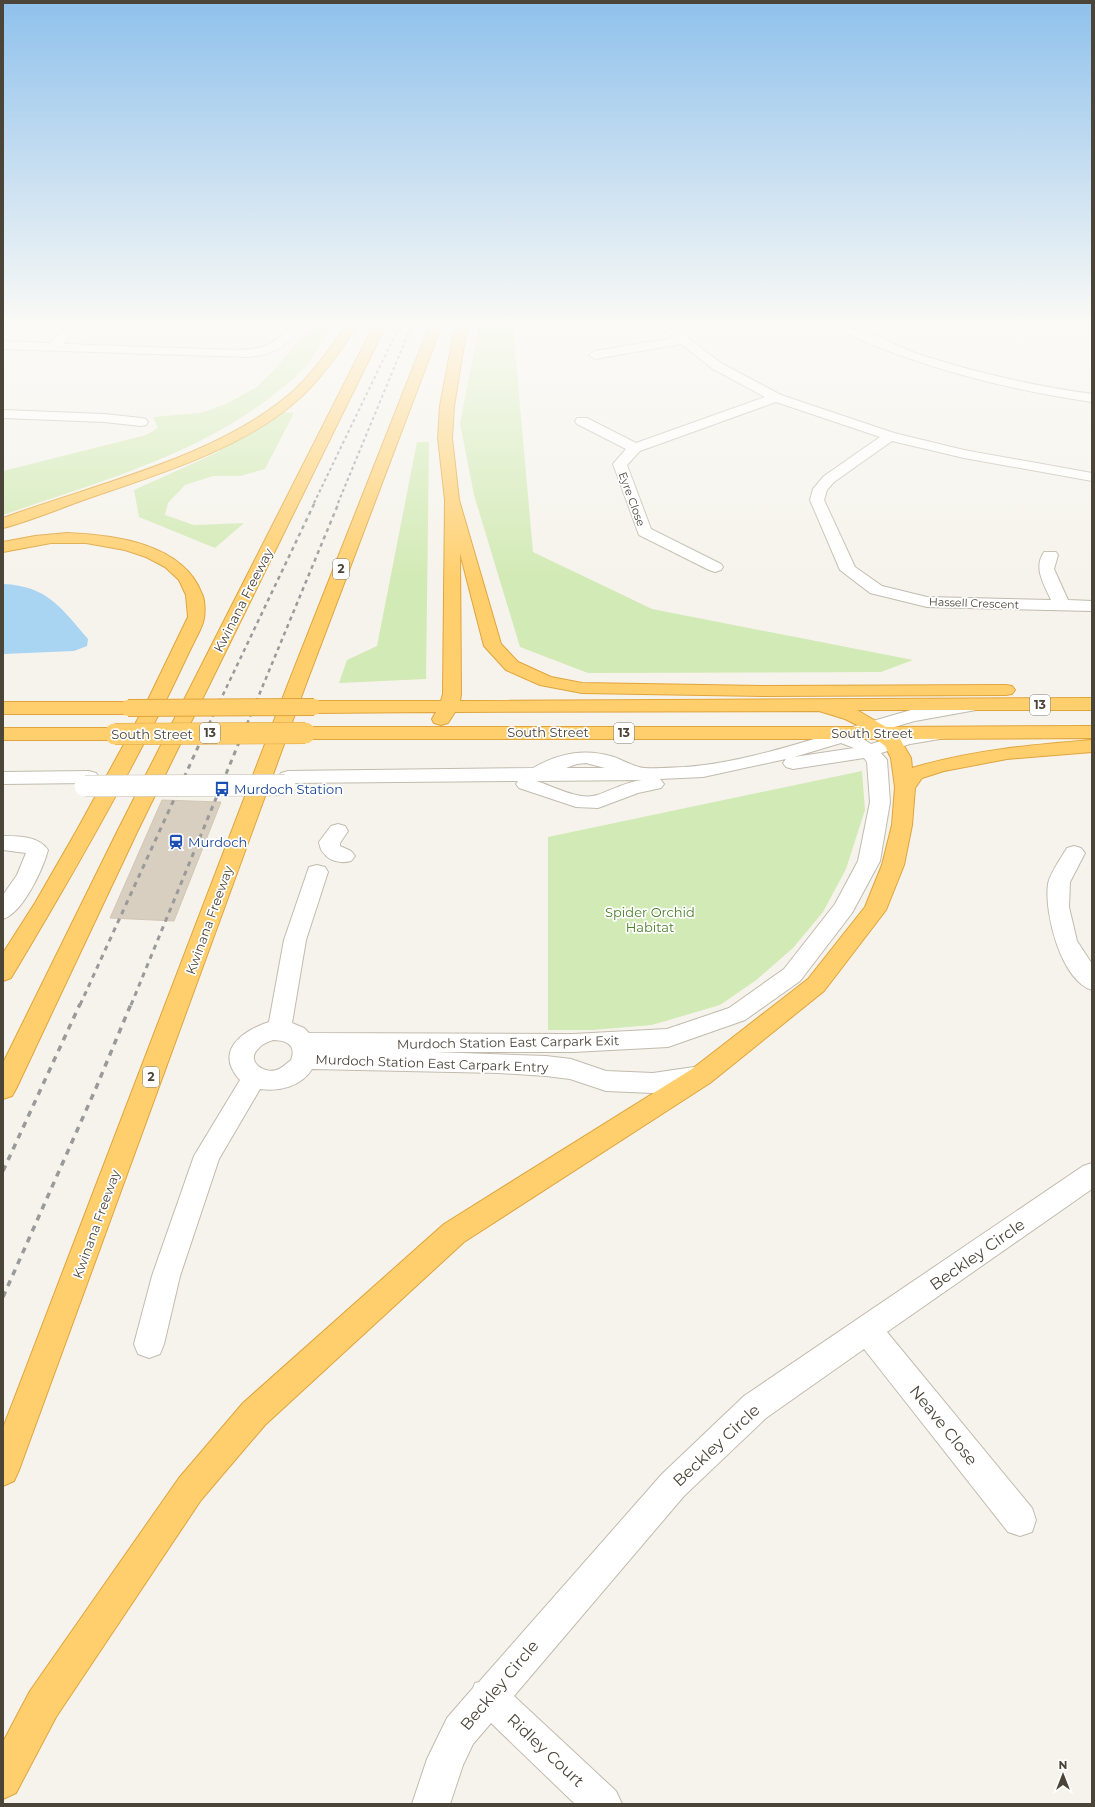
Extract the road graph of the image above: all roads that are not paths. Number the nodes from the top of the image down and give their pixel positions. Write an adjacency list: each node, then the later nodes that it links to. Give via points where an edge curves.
1 (275, 411): 14 (highway, via 207,449 161,468)
2 (337, 411): 58 (highway, Kwinana Freeway, via 135,816)
3 (402, 411): 62 (highway, Kwinana Freeway / 2, via 297,684)
4 (447, 411): 13 (highway, via 445,438)
5 (738, 411): 11 (street, Eyre Close)
6 (816, 411): 10 (street)
7 (3, 414): 9 (street)
8 (582, 421): 11 (street)
9 (141, 422)
10 (890, 436): 12 (street, via 964,454); 18 (street, Hassell Crescent, via 829,479 820,489 817,500 848,570 876,590 927,602)
11 (635, 448): 17 (street, Eyre Close, via 620,464 644,532)
12 (1092, 477)
13 (452, 500): 20 (highway, via 493,646 512,666 546,681 582,688); 23 (highway, via 452,694)
14 (3, 523)
15 (3, 547): 50 (highway, via 46,539 68,538 106,541 140,549 167,561 187,579 196,603 196,618 165,684 52,892)
16 (1050, 555): 18 (street, via 1046,569)
17 (715, 567)
18 (1062, 605): 19 (street, Hassell Crescent)
19 (1092, 606)
20 (1092, 692)
21 (1092, 704): 22 (highway, South Street / 13)
22 (988, 705): 24 (highway, South Street / 13); 31 (street, via 924,719 902,727)
23 (449, 707): 24 (highway, South Street / 13); 25 (highway, South Street / 13, bridge); 26 (highway, via 438,723)
24 (826, 707): 31 (highway, via 852,715)
25 (3, 708)
26 (404, 732): 29 (highway, South Street / 13, bridge); 30 (highway, South Street / 13)
27 (1092, 732): 28 (highway, 13)
28 (945, 733): 31 (street)
29 (3, 734)
30 (843, 734): 31 (street, via 860,744); 35 (street, via 771,758 721,769)
31 (881, 742): 35 (street, via 691,784); 40 (highway, via 901,758); 53 (street, Murdoch Station East Carpark Exit, via 880,802 869,861 844,908 792,975 737,1014 668,1038 573,1043)
32 (1092, 746): 40 (highway, via 1007,753 940,766 915,774)
33 (554, 775): 36 (street); 37 (street); 37 (street, via 568,760 588,757 607,761); 41 (street, via 559,794)
34 (3, 778): 38 (street)
35 (652, 779): 37 (street); 37 (street, via 634,788)
36 (527, 780): 38 (street, bridge); 41 (street)
37 (619, 780): 41 (street, via 598,802 582,802)
38 (87, 782): 39 (street)
39 (3, 786)
40 (905, 787): 56 (highway, via 902,825 893,865 875,910 816,985)
41 (567, 798)
42 (338, 831): 45 (street, via 329,842 330,848 334,853)
43 (3, 843): 47 (street, via 32,846 38,850)
44 (1074, 854): 51 (street, via 1059,882 1058,907 1066,941)
45 (344, 856)
46 (3, 857): 47 (street)
47 (35, 861): 49 (street, via 29,876)
48 (318, 872): 52 (street, via 296,940)
49 (3, 911)
50 (3, 972)
51 (1092, 981)
52 (280, 1030): 54 (street, via 298,1036); 57 (street, via 258,1035 243,1049 240,1057 241,1066)
53 (387, 1043): 54 (street, Murdoch Station East Carpark Exit); 55 (street, via 392,1054)
54 (304, 1050): 55 (street, Murdoch Station East Carpark Entry); 57 (street, via 293,1073 274,1080)
55 (408, 1062): 56 (street, Murdoch Station East Carpark Entry, via 546,1066 571,1069 606,1081 653,1083)
56 (700, 1076): 65 (highway, via 454,1233 254,1414 186,1495 43,1704)
57 (254, 1078): 61 (street, via 206,1156 166,1276)
58 (3, 1089)
59 (1092, 1174): 60 (street, Beckley Circle)
60 (867, 1330): 63 (street, Neave Close); 64 (street, Beckley Circle, via 756,1407 673,1485)
61 (149, 1344)
62 (3, 1470)
63 (1020, 1520)
64 (488, 1696): 66 (street, Beckley Circle, via 460,1731 446,1759); 67 (street, Ridley Court)
65 (3, 1780)
66 (431, 1804)
67 (603, 1804)

